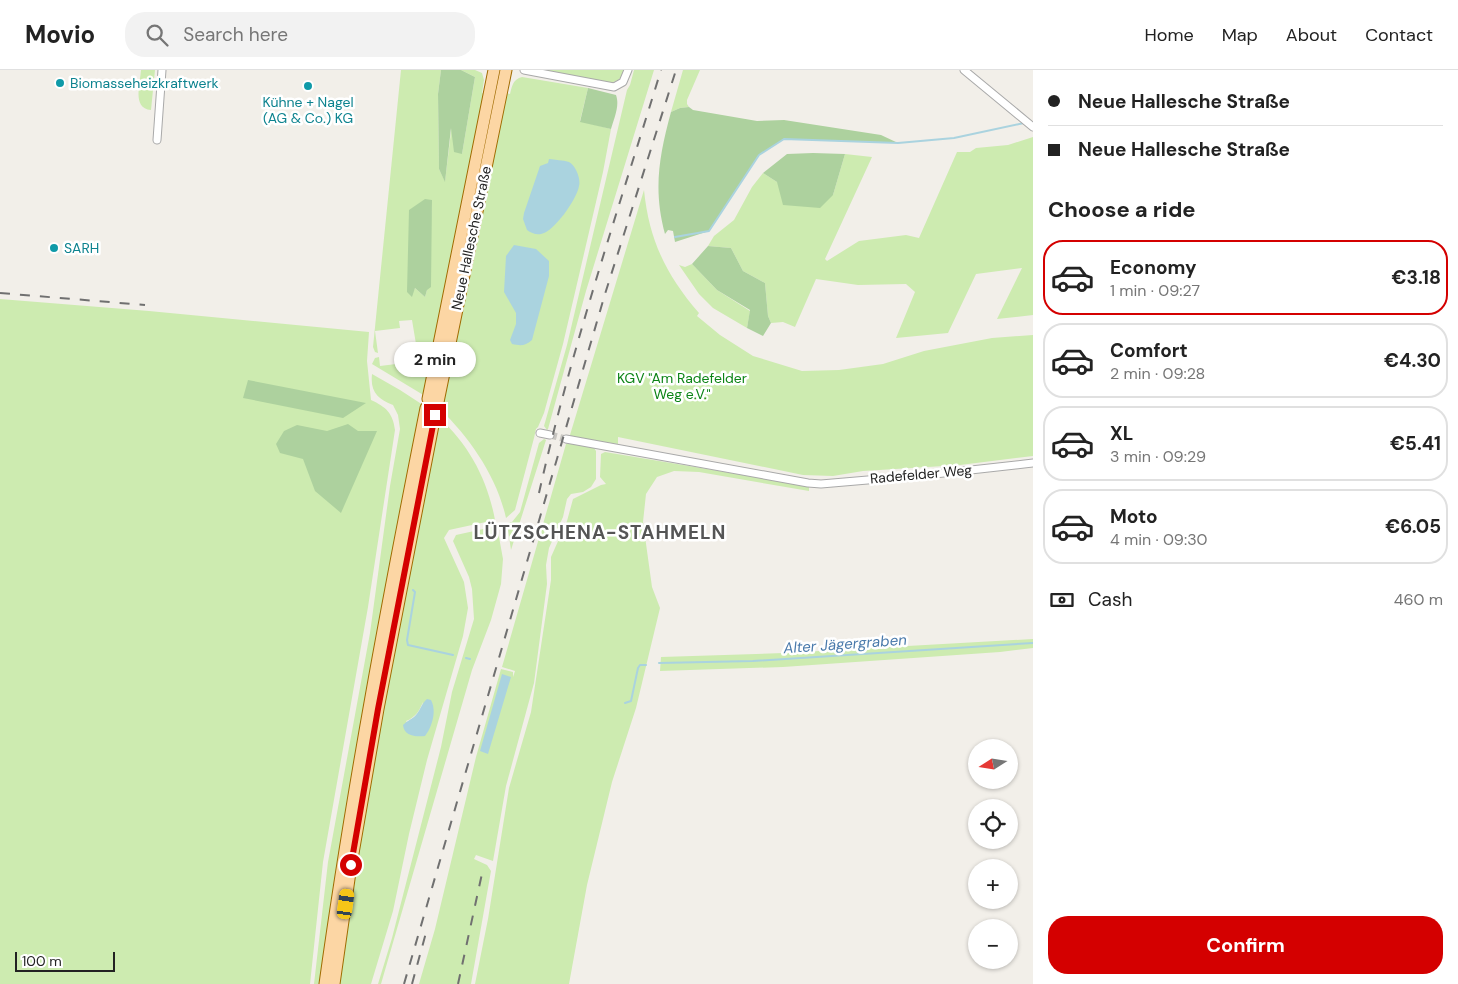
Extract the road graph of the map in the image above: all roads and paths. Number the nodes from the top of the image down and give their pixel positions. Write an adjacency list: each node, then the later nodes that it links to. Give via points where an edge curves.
1 (162, 70): 8 (street)
2 (494, 70): 9 (main road, Neue Hallesche Straße)
3 (506, 70): 9 (main road, Neue Hallesche Straße)
4 (524, 70): 5 (street, via 609,87 619,85)
5 (628, 70)
6 (964, 70): 7 (street)
7 (1032, 126)
8 (157, 140)
9 (432, 407): 14 (main road, Neue Hallesche Straße, via 368,711); 15 (main road, Neue Hallesche Straße, via 351,865)
10 (540, 433): 11 (street)
11 (550, 435)
12 (566, 439): 13 (street, Radefelder Weg, via 821,484)
13 (1033, 463)
14 (325, 984)
15 (334, 984)

